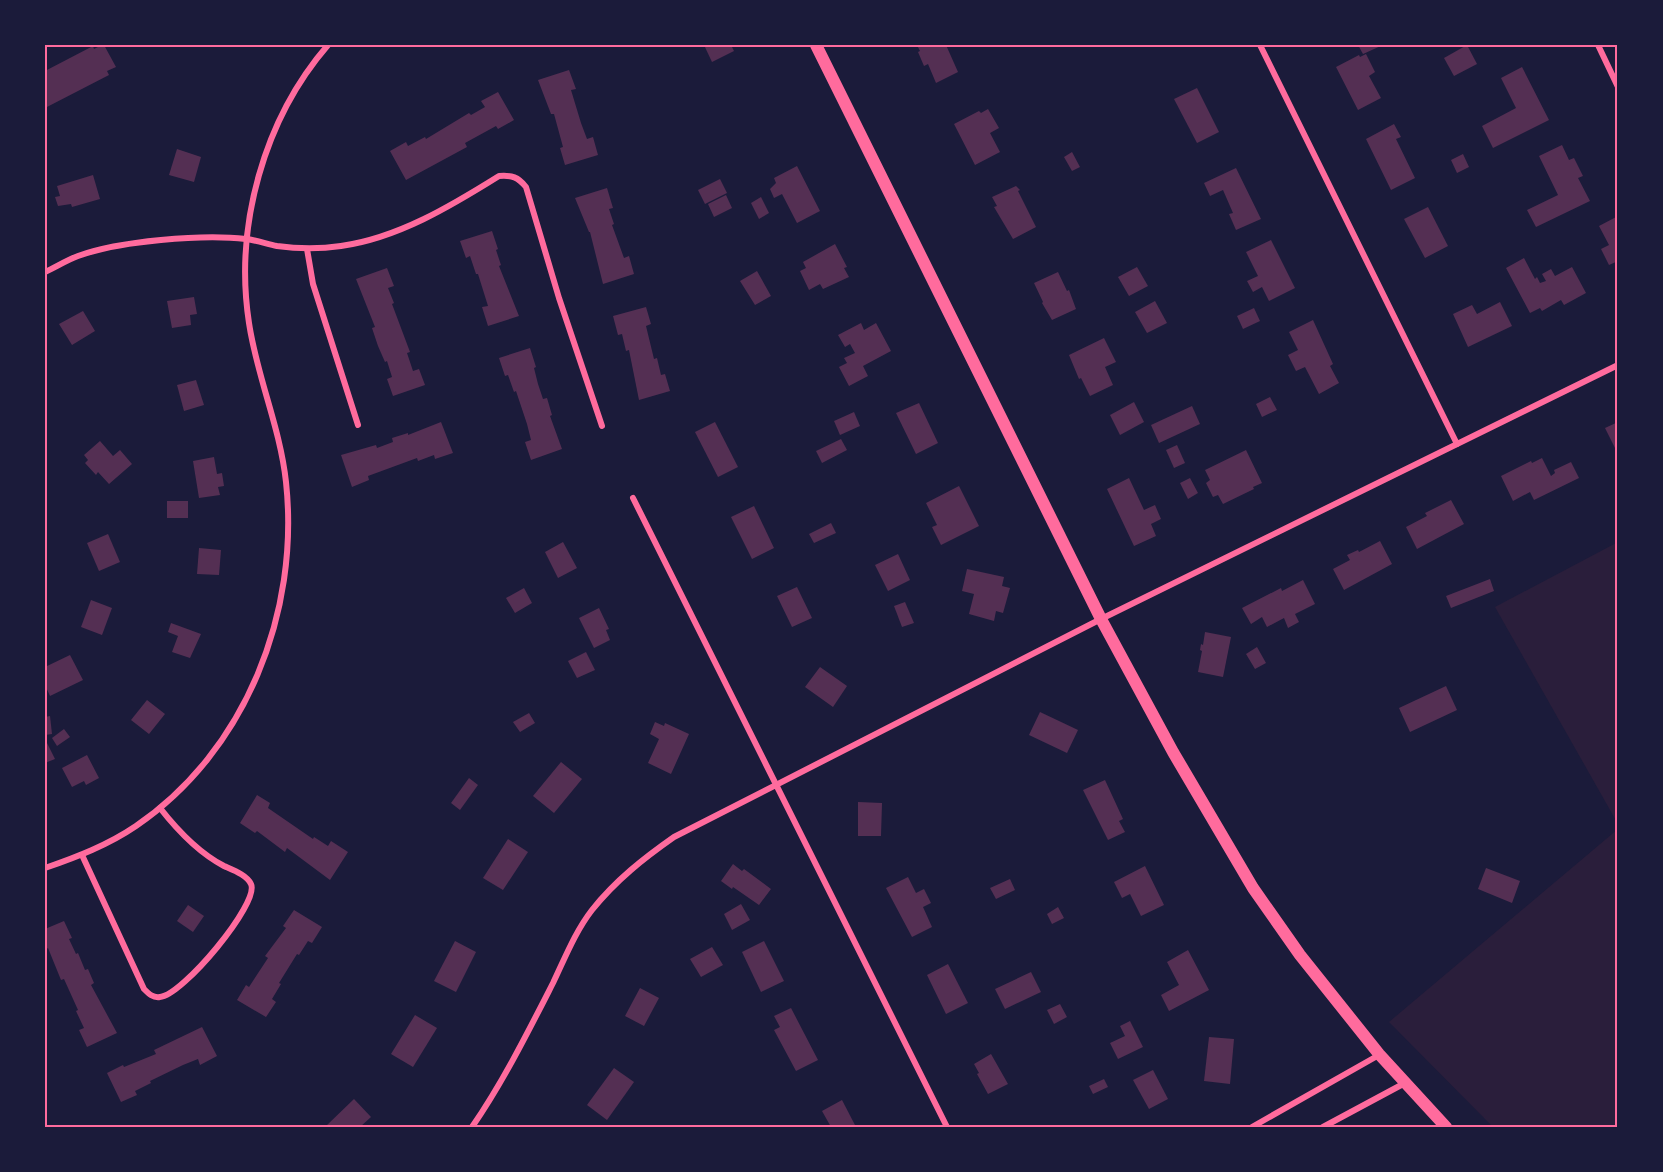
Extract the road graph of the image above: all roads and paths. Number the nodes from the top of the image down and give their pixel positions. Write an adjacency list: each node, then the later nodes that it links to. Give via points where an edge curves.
1 (328, 45): 6 (street, via 278,124 262,163)
2 (816, 45): 14 (main road)
3 (1260, 45): 12 (street)
4 (1598, 45): 5 (street)
5 (1618, 87)
6 (247, 239): 7 (street); 8 (street, via 180,238 124,245 78,256); 16 (street, via 249,322 278,433 286,482 285,573 269,646 235,722 194,776)
7 (307, 249): 10 (street, via 313,284); 11 (street, via 340,247 388,234 499,176 518,178 526,187)
8 (45, 272)
9 (1618, 365): 12 (street)
10 (358, 425)
11 (602, 426)
12 (1457, 444): 14 (street)
13 (633, 498): 15 (street)
14 (1101, 620): 15 (street); 19 (main road, via 1253,888 1300,955)
15 (775, 785): 21 (street, via 674,837 614,885 572,941 510,1064); 22 (street)
16 (160, 808): 17 (street); 17 (street, via 193,845 246,877 252,892 214,952 166,995 150,995 144,989)
17 (82, 855): 18 (street)
18 (45, 868)
19 (1379, 1054): 20 (main road); 23 (street)
20 (1406, 1083): 24 (street); 25 (main road)
21 (472, 1127)
22 (947, 1127)
23 (1252, 1127)
24 (1323, 1127)
25 (1446, 1127)

